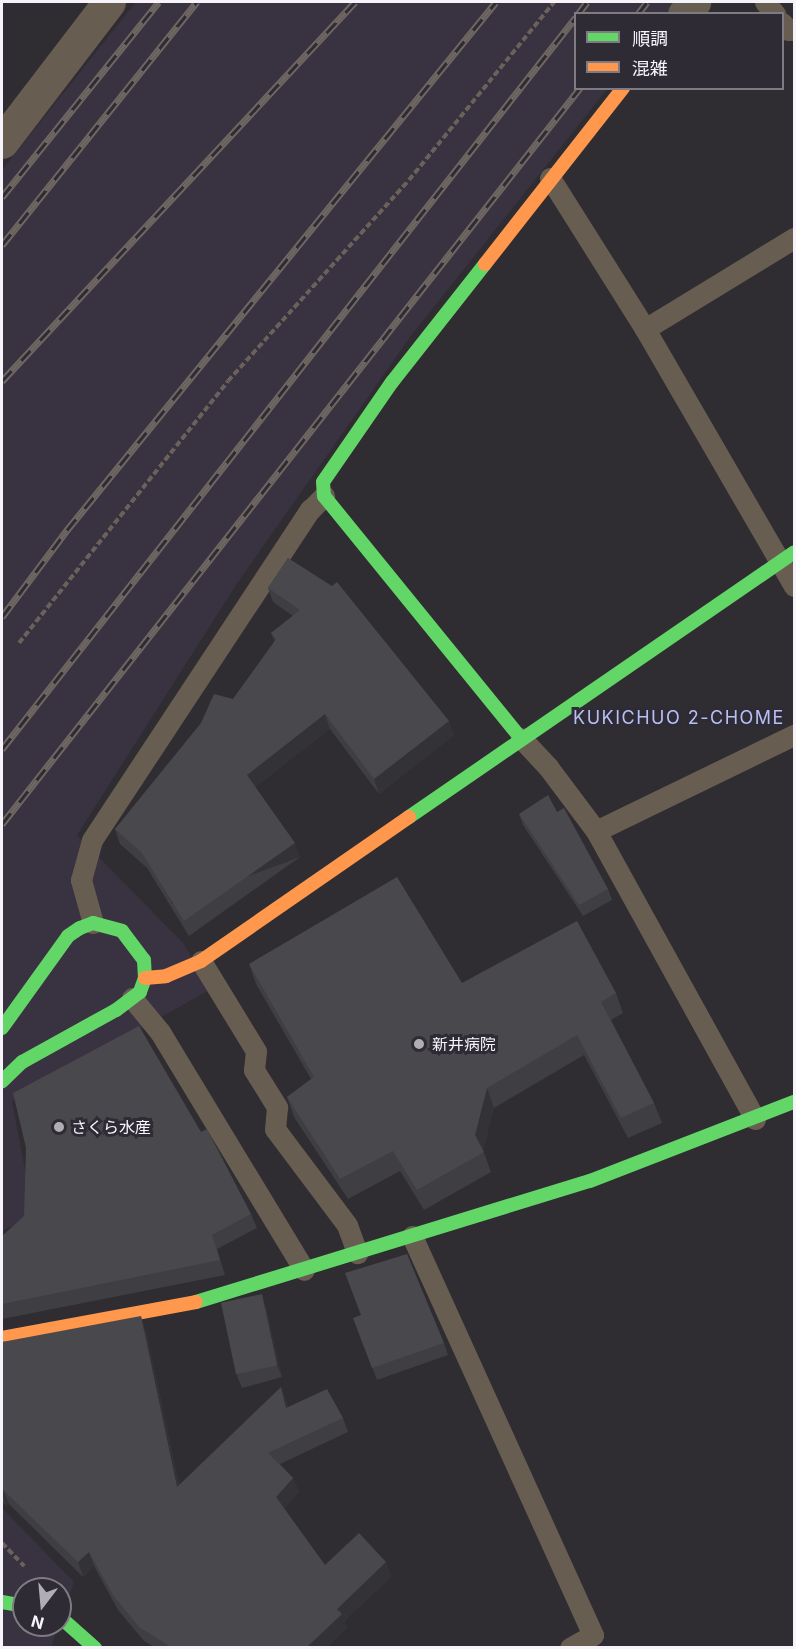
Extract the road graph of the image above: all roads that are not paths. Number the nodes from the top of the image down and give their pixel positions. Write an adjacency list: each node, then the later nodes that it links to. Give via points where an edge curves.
1 (109, 2): 3 (street)
2 (621, 90): 4 (street)
3 (2, 142)
4 (550, 178): 6 (lane); 7 (street, via 392,382 323,482)
5 (795, 238): 6 (lane)
6 (645, 329): 8 (lane)
7 (324, 496): 11 (street); 13 (lane, via 310,510 92,840 81,880)
8 (787, 556): 9 (lane); 11 (street)
9 (795, 586)
10 (795, 735): 12 (lane)
11 (521, 738): 12 (lane); 14 (street)
12 (596, 831): 20 (lane)
13 (93, 923): 15 (street, via 122,932 144,960); 17 (street, via 68,936)
14 (201, 961): 15 (street, via 166,976); 22 (lane, via 256,1051 254,1070 277,1107 275,1129 347,1225)
15 (145, 978): 16 (street, via 140,992)
16 (132, 998): 18 (street, via 22,1062); 23 (lane, via 160,1032)
17 (2, 1028)
18 (2, 1081)
19 (795, 1102): 20 (street)
20 (755, 1119): 21 (street, via 590,1181)
21 (412, 1236): 22 (street); 27 (lane, via 593,1635)
22 (357, 1253): 23 (street)
23 (304, 1270): 24 (street, via 204,1301)
24 (2, 1338)
25 (72, 1627): 26 (street)
26 (95, 1647)
27 (570, 1647)

